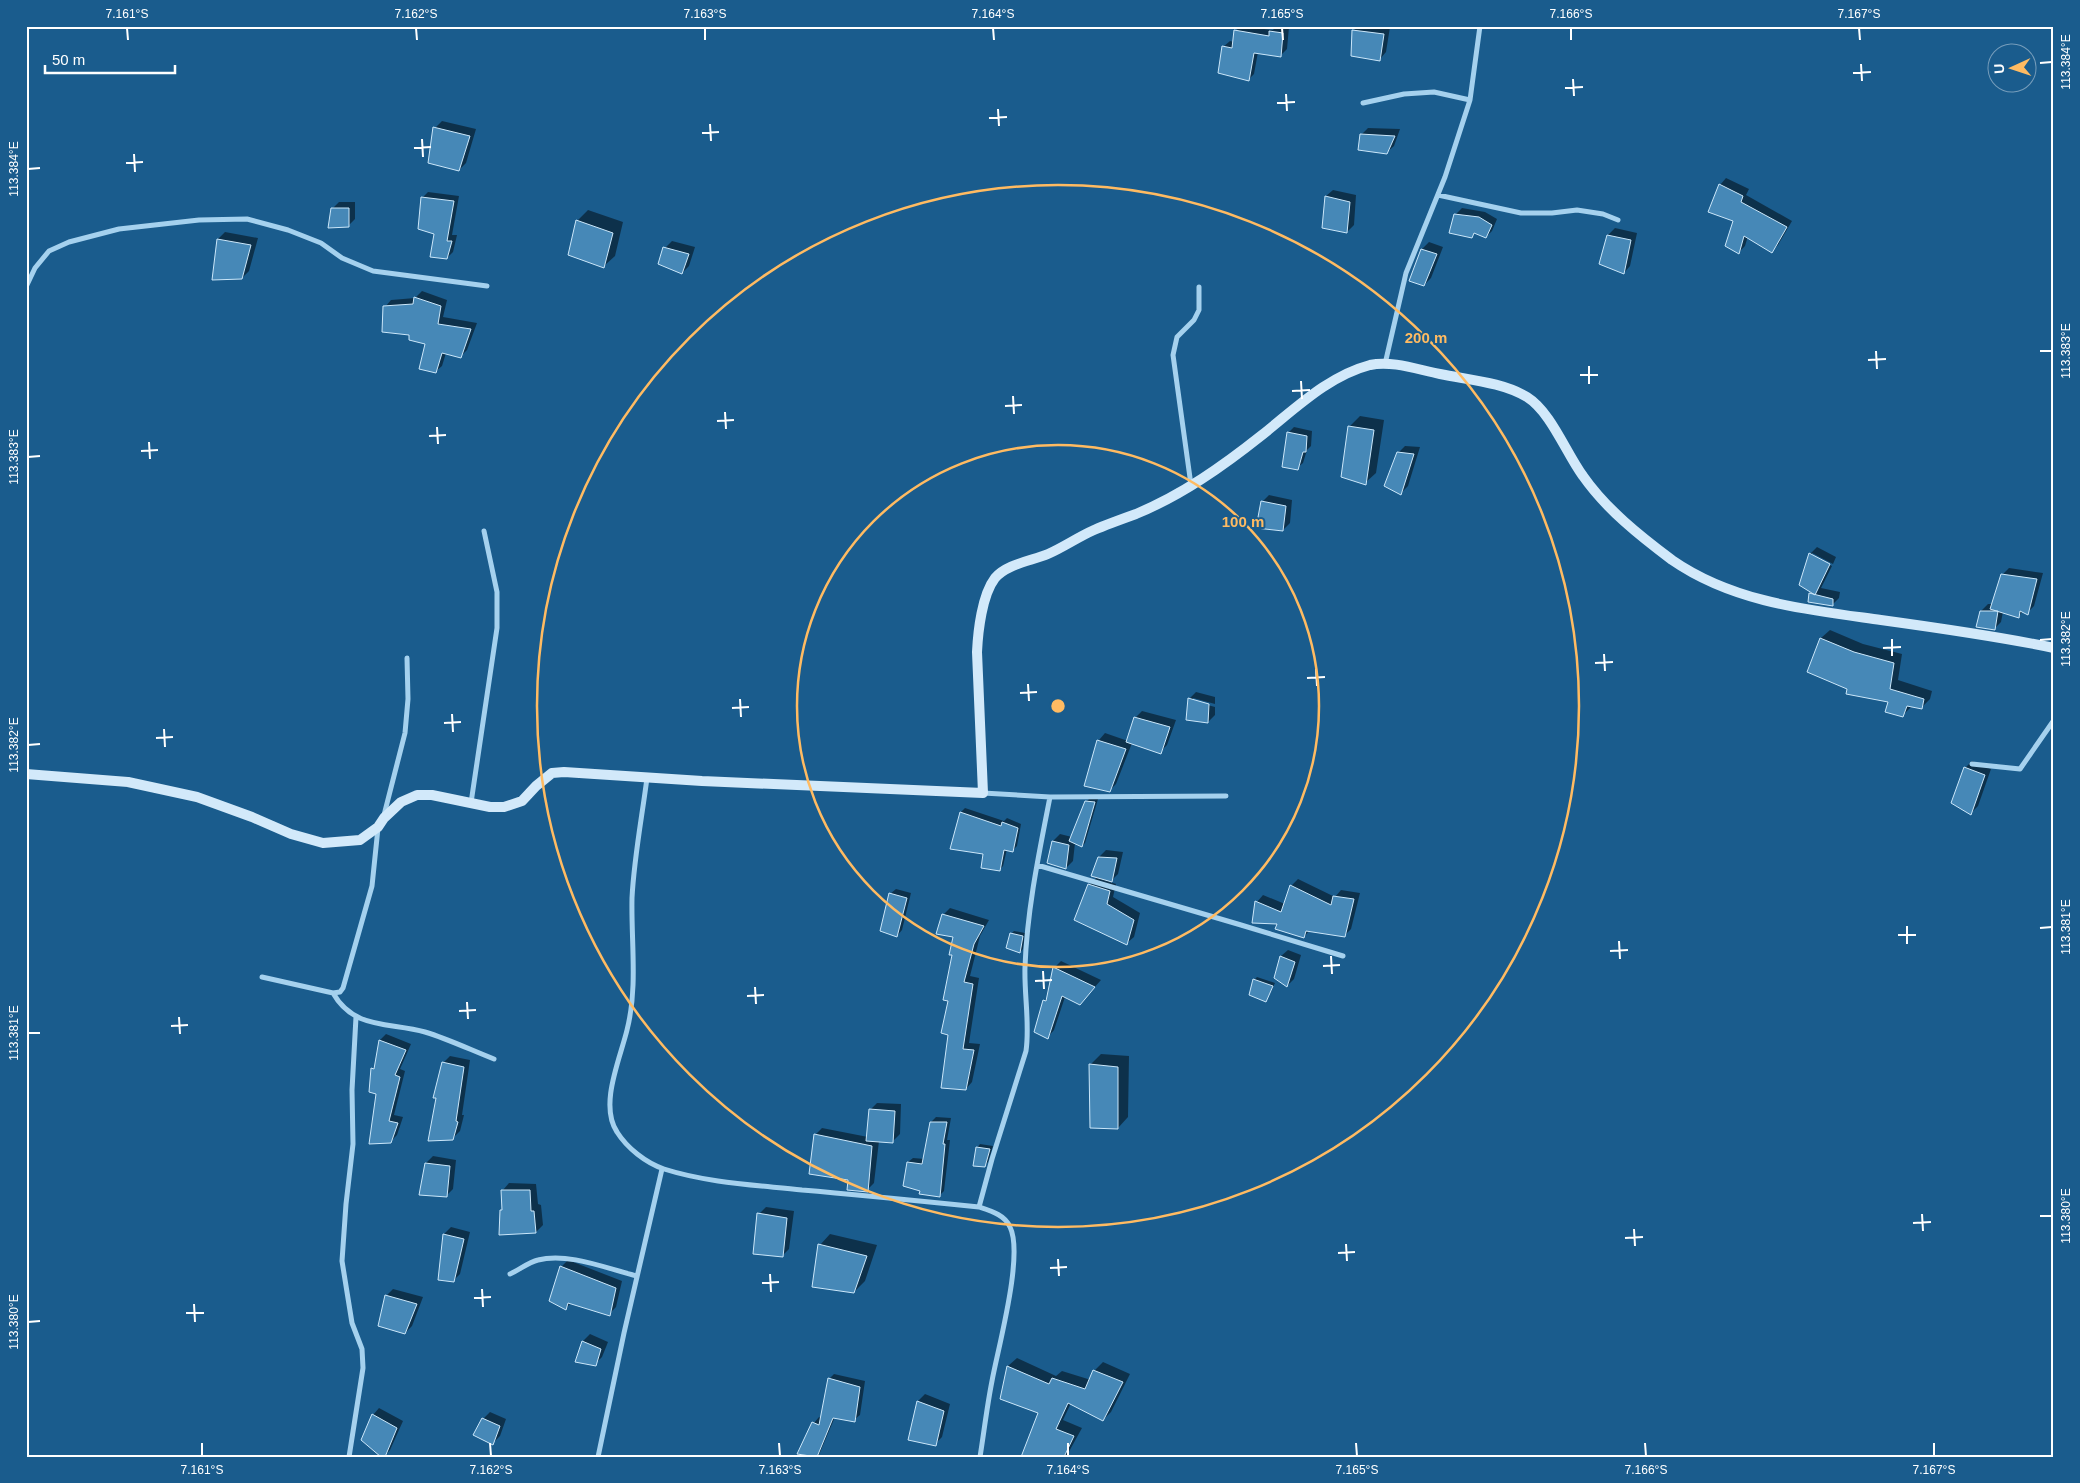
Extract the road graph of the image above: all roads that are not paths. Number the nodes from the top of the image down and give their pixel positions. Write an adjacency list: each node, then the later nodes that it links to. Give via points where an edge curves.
1 (1480, 26): 2 (street)
2 (1470, 100): 3 (street, via 1434,92 1404,94); 4 (street)
3 (1363, 103)
4 (1438, 195): 5 (street, via 1521,213 1552,214 1577,210); 9 (street, via 1406,273)
5 (1618, 220)
6 (487, 286): 7 (street, via 373,272 313,240 247,219 199,220 119,229 69,242 48,251)
7 (26, 287)
8 (1199, 287): 10 (street, via 1199,310 1177,337 1173,355)
9 (1385, 364): 10 (street, via 1363,367 1323,387); 12 (street, via 1497,385 1526,396 1545,414 1583,477 1611,509 1669,557 1720,587 1789,606)
10 (1191, 486): 18 (street, via 1009,569 990,586 976,652)
11 (484, 531): 21 (street, via 497,592 497,628)
12 (2054, 648)
13 (407, 658): 22 (street, via 405,732)
14 (2054, 720): 15 (street, via 2020,769)
15 (1972, 764)
16 (26, 774): 23 (street, via 128,782 197,796 291,834 323,843 360,840)
17 (647, 777): 18 (street); 21 (street, via 552,773 522,801 504,807); 30 (street, via 632,896 633,994 609,1112 616,1132 630,1148)
18 (983, 793): 20 (street)
19 (1226, 796): 20 (street)
20 (1050, 797): 24 (street)
21 (471, 803): 22 (street, via 417,795 401,802)
22 (384, 818): 23 (street)
23 (378, 827): 27 (street, via 372,886 354,953 343,988)
24 (1037, 865): 25 (street); 31 (street, via 1026,948 1026,1051)
25 (1343, 956)
26 (262, 977): 27 (street)
27 (333, 993): 28 (street, via 338,1002)
28 (356, 1017): 29 (street, via 370,1023 424,1032); 34 (street, via 353,1144 342,1261 352,1323 362,1349 362,1368)
29 (494, 1059)
30 (662, 1169): 31 (street, via 750,1185); 33 (street)
31 (979, 1207): 36 (street, via 1003,1218 1014,1239 1010,1295)
32 (510, 1274): 33 (street, via 536,1260 553,1257)
33 (637, 1276): 35 (street)
34 (349, 1457)
35 (598, 1457)
36 (980, 1457)

